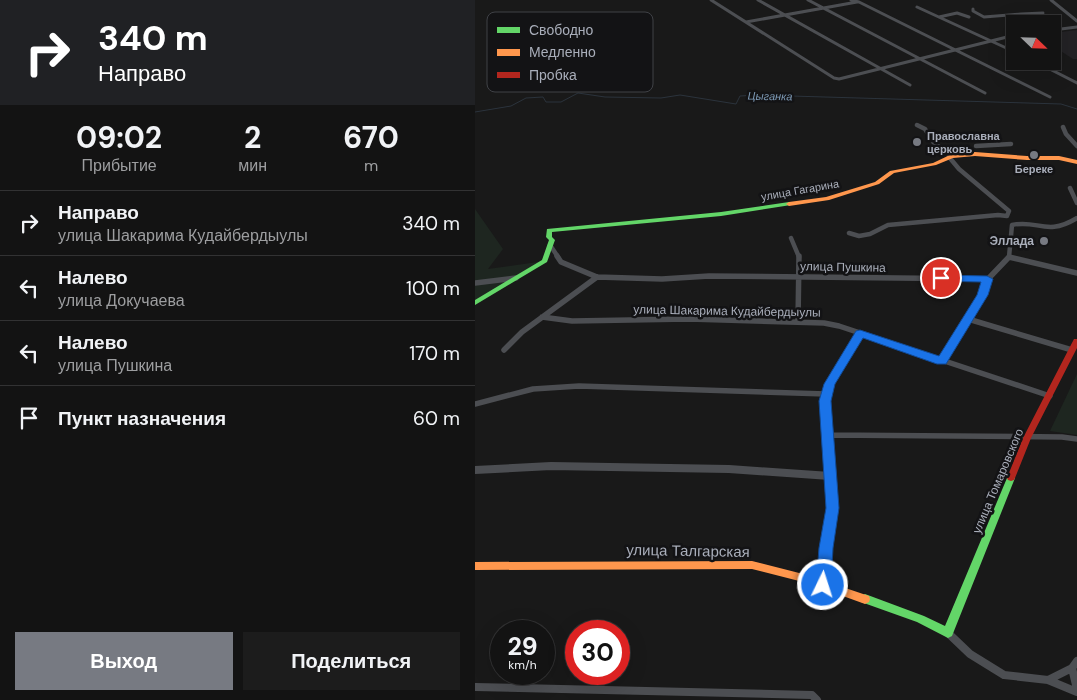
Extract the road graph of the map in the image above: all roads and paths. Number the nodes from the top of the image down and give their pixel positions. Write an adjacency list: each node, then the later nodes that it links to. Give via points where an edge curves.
1 (711, 0): 16 (street)
2 (758, 0): 12 (street)
3 (808, 0): 8 (street)
4 (851, 0): 6 (street)
5 (1051, 0): 15 (street)
6 (859, 2): 8 (street); 22 (street)
7 (917, 7): 13 (street)
8 (822, 8): 12 (street); 23 (street)
9 (973, 9): 11 (street, via 984,17)
10 (1043, 13): 11 (street)
11 (1021, 14)
12 (786, 16): 16 (street); 24 (street)
13 (939, 17): 14 (street, via 957,13); 20 (street)
14 (969, 17)
15 (1077, 21)
16 (746, 22): 24 (street, via 834,78)
17 (1077, 27): 18 (street)
18 (1061, 29)
19 (1006, 37): 20 (street)
20 (993, 41): 21 (street); 22 (street)
21 (1006, 48)
22 (957, 50): 23 (street); 29 (street)
23 (921, 58): 24 (street); 28 (street)
24 (880, 68): 27 (street)
25 (1052, 70): 26 (street)
26 (1077, 82)
27 (910, 85)
28 (985, 93)
29 (1050, 97)
30 (917, 125): 35 (street)
31 (1063, 127): 34 (street)
32 (1011, 144): 33 (street)
33 (976, 146)
34 (1077, 146)
35 (951, 156): 36 (street, улица Гагарина, via 975,154 1059,158); 39 (street, via 959,169 1009,211); 45 (street, улица Гагарина, via 934,164 892,172 877,183 827,199 721,214 549,230)
36 (1077, 162)
37 (1070, 188): 38 (street)
38 (1077, 204)
39 (1008, 218): 41 (street); 42 (street); 43 (street, via 998,214 887,225 859,236)
40 (1077, 218): 41 (street, via 1067,224 1047,228)
41 (1019, 222): 42 (street)
42 (1011, 225): 46 (street)
43 (849, 233)
44 (791, 238): 48 (street, via 799,256)
45 (550, 245): 49 (street, улица Пушкина, via 561,262); 50 (street, via 545,261)
46 (1009, 256): 47 (street); 51 (street)
47 (1077, 273)
48 (800, 276): 49 (street, улица Пушкина, via 709,276 662,280); 51 (street, улица Пушкина); 56 (street)
49 (597, 277): 54 (street)
50 (516, 278): 52 (street); 53 (street)
51 (987, 279): 55 (street, via 983,295)
52 (475, 283)
53 (475, 303)
54 (542, 317): 56 (street, улица Шакарима Кудайбердыулы, via 573,322 634,319); 59 (street)
55 (968, 319): 60 (street); 61 (street)
56 (798, 321): 57 (street, улица Шакарима Кудайбердыулы, via 824,323)
57 (860, 334): 61 (street, улица Шакарима Кудайбердыулы); 62 (street, via 829,384)
58 (1077, 341): 60 (street, улица Томаровского)
59 (504, 350)
60 (1072, 350): 63 (street, улица Томаровского)
61 (941, 361): 63 (street, улица Шакарима Кудайбердыулы)
62 (827, 394): 64 (street, via 579,386 533,389); 65 (street)
63 (1050, 396): 66 (street, улица Томаровского)
64 (475, 404)
65 (828, 435): 66 (street); 69 (street)
66 (1027, 438): 67 (street); 72 (street, улица Томаровского)
67 (1077, 438)
68 (475, 470): 69 (street, via 579,466 792,471)
69 (830, 476): 71 (street, via 833,508)
70 (475, 566): 71 (street, улица Талгарская, via 752,565)
71 (823, 585): 72 (street, улица Талгарская, via 920,619)
72 (948, 633): 74 (street, via 970,654 1005,675)
73 (1074, 665): 74 (street); 76 (street)
74 (1048, 680): 76 (street)
75 (475, 687): 77 (street, via 812,695)
76 (1077, 691)
77 (817, 700)

